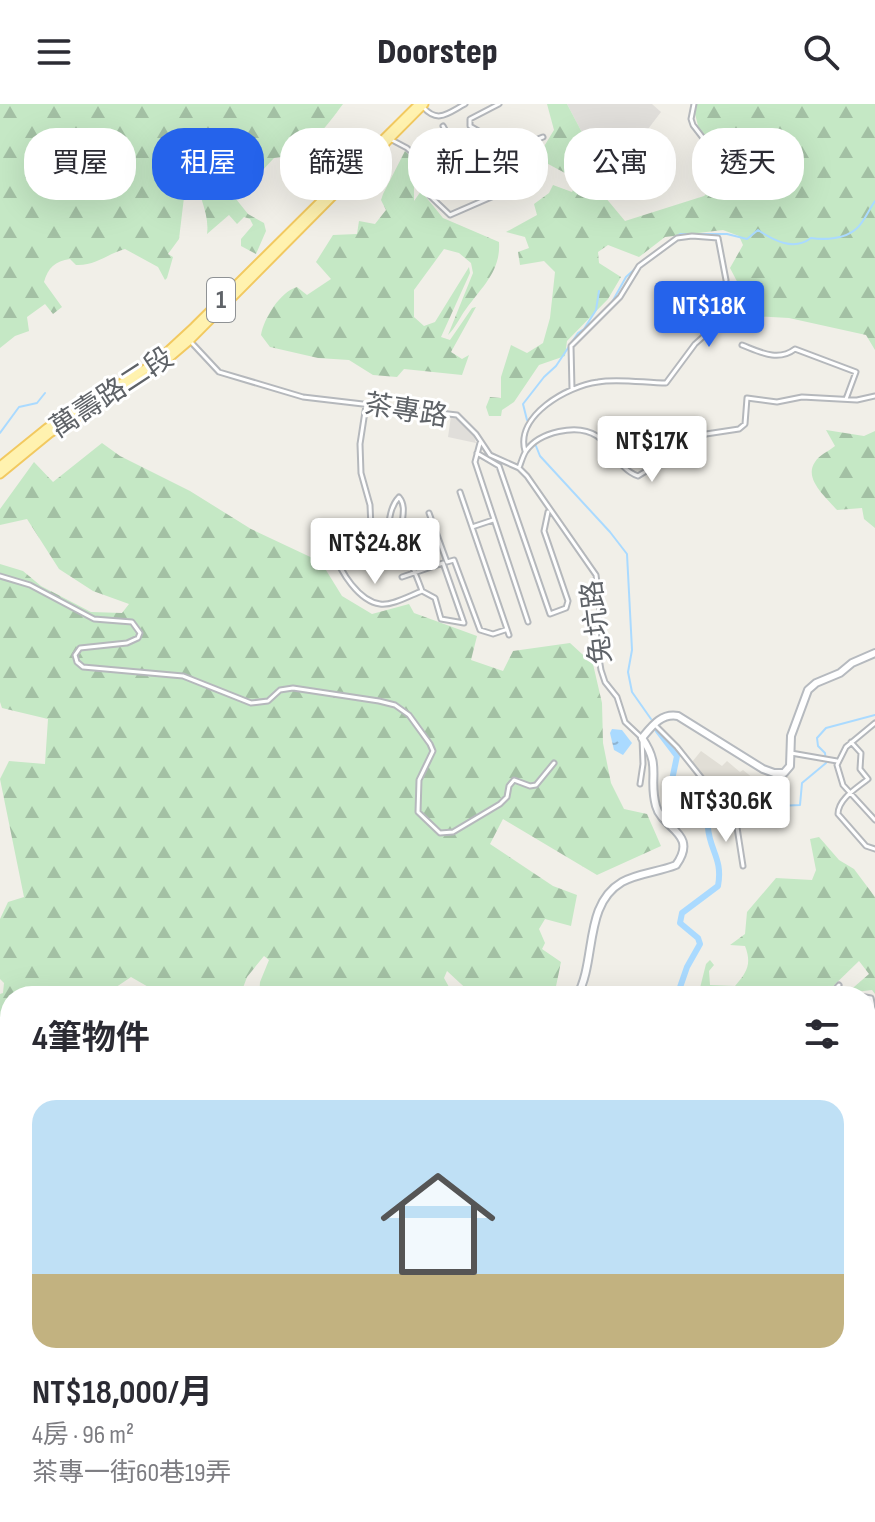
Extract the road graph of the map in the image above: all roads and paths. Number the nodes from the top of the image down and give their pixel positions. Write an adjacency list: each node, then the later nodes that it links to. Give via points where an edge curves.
1 (465, 104): 4 (street, via 439,117)
2 (499, 104): 5 (street, via 470,119)
3 (694, 104): 6 (street)
4 (421, 105): 7 (main road, 萬壽路二段 / 1); 13 (main road, 萬壽路二段 / 1)
5 (474, 128)
6 (695, 128)
7 (392, 137)
8 (329, 200): 14 (main road, 萬壽路二段 / 1)
9 (435, 200): 10 (street, via 455,215)
10 (488, 200)
11 (726, 280): 16 (street, via 718,238 677,238 639,266 620,297 571,346)
12 (741, 303): 16 (street, via 695,344 666,383 601,381)
13 (194, 327): 14 (street); 23 (main road, 萬壽路二段 / 1, via 155,363 47,428)
14 (190, 340): 19 (street, 茶專路, via 219,372 303,397); 25 (main road, 萬壽路二段 / 1, via 149,375 50,433)
15 (742, 345): 18 (street, via 774,356 795,349 856,372)
16 (572, 389): 21 (street, via 530,421 522,440)
17 (875, 396): 18 (street)
18 (846, 399): 21 (street, via 747,398 745,424 739,429 706,434 638,476 589,433 551,434)
19 (366, 405): 20 (street, 茶專路, via 453,414); 32 (street, via 361,473 370,505 372,550 378,554 384,547 393,503 399,497)
20 (480, 443): 22 (street); 24 (street, 茶專路, via 490,455)
21 (525, 451): 24 (street)
22 (477, 453): 27 (street, via 499,466 550,614 566,608 568,601 544,531); 29 (street, via 475,462)
23 (0, 466)
24 (519, 468): 27 (street, 兔坑路)
25 (0, 474)
26 (460, 492): 30 (street)
27 (549, 510): 47 (street, 兔坑路, via 596,575 601,670 625,722)
28 (429, 513): 36 (street)
29 (493, 520): 30 (street); 41 (street)
30 (472, 527): 42 (street)
31 (426, 531): 32 (street)
32 (403, 539): 35 (street)
33 (434, 546): 35 (street)
34 (335, 553): 40 (street, via 350,583 378,604)
35 (409, 555): 37 (street)
36 (445, 563): 37 (street); 40 (street, via 464,623 441,619 435,598); 42 (street, via 454,560 480,630 493,634)
37 (416, 572): 39 (street); 40 (street)
38 (0, 576): 51 (street, via 30,585 94,619 137,625 138,638 127,643 80,648 75,655 83,667 183,676 251,703 293,688 379,701 405,711 433,751 419,780 418,808 440,833 453,832 500,804 514,780 536,785)
39 (402, 577)
40 (422, 591)
41 (528, 622)
42 (507, 629): 43 (street)
43 (509, 635)
44 (873, 654): 49 (street, via 811,686 791,736)
45 (875, 723): 48 (street)
46 (654, 724): 47 (street); 49 (street, via 662,717 678,716 774,773 787,770); 56 (street, via 736,821)
47 (642, 738): 52 (street); 57 (street, via 655,762 656,806 675,828 683,850 676,865 625,880 607,894 598,910)
48 (851, 742): 50 (street); 53 (street, via 861,753 860,769 868,779)
49 (791, 753): 50 (street)
50 (837, 761): 53 (street, via 840,778)
51 (554, 763)
52 (640, 784)
53 (851, 793): 54 (street); 55 (street, via 838,814 866,846)
54 (875, 820)
55 (875, 849)
56 (743, 866)
57 (580, 986)

